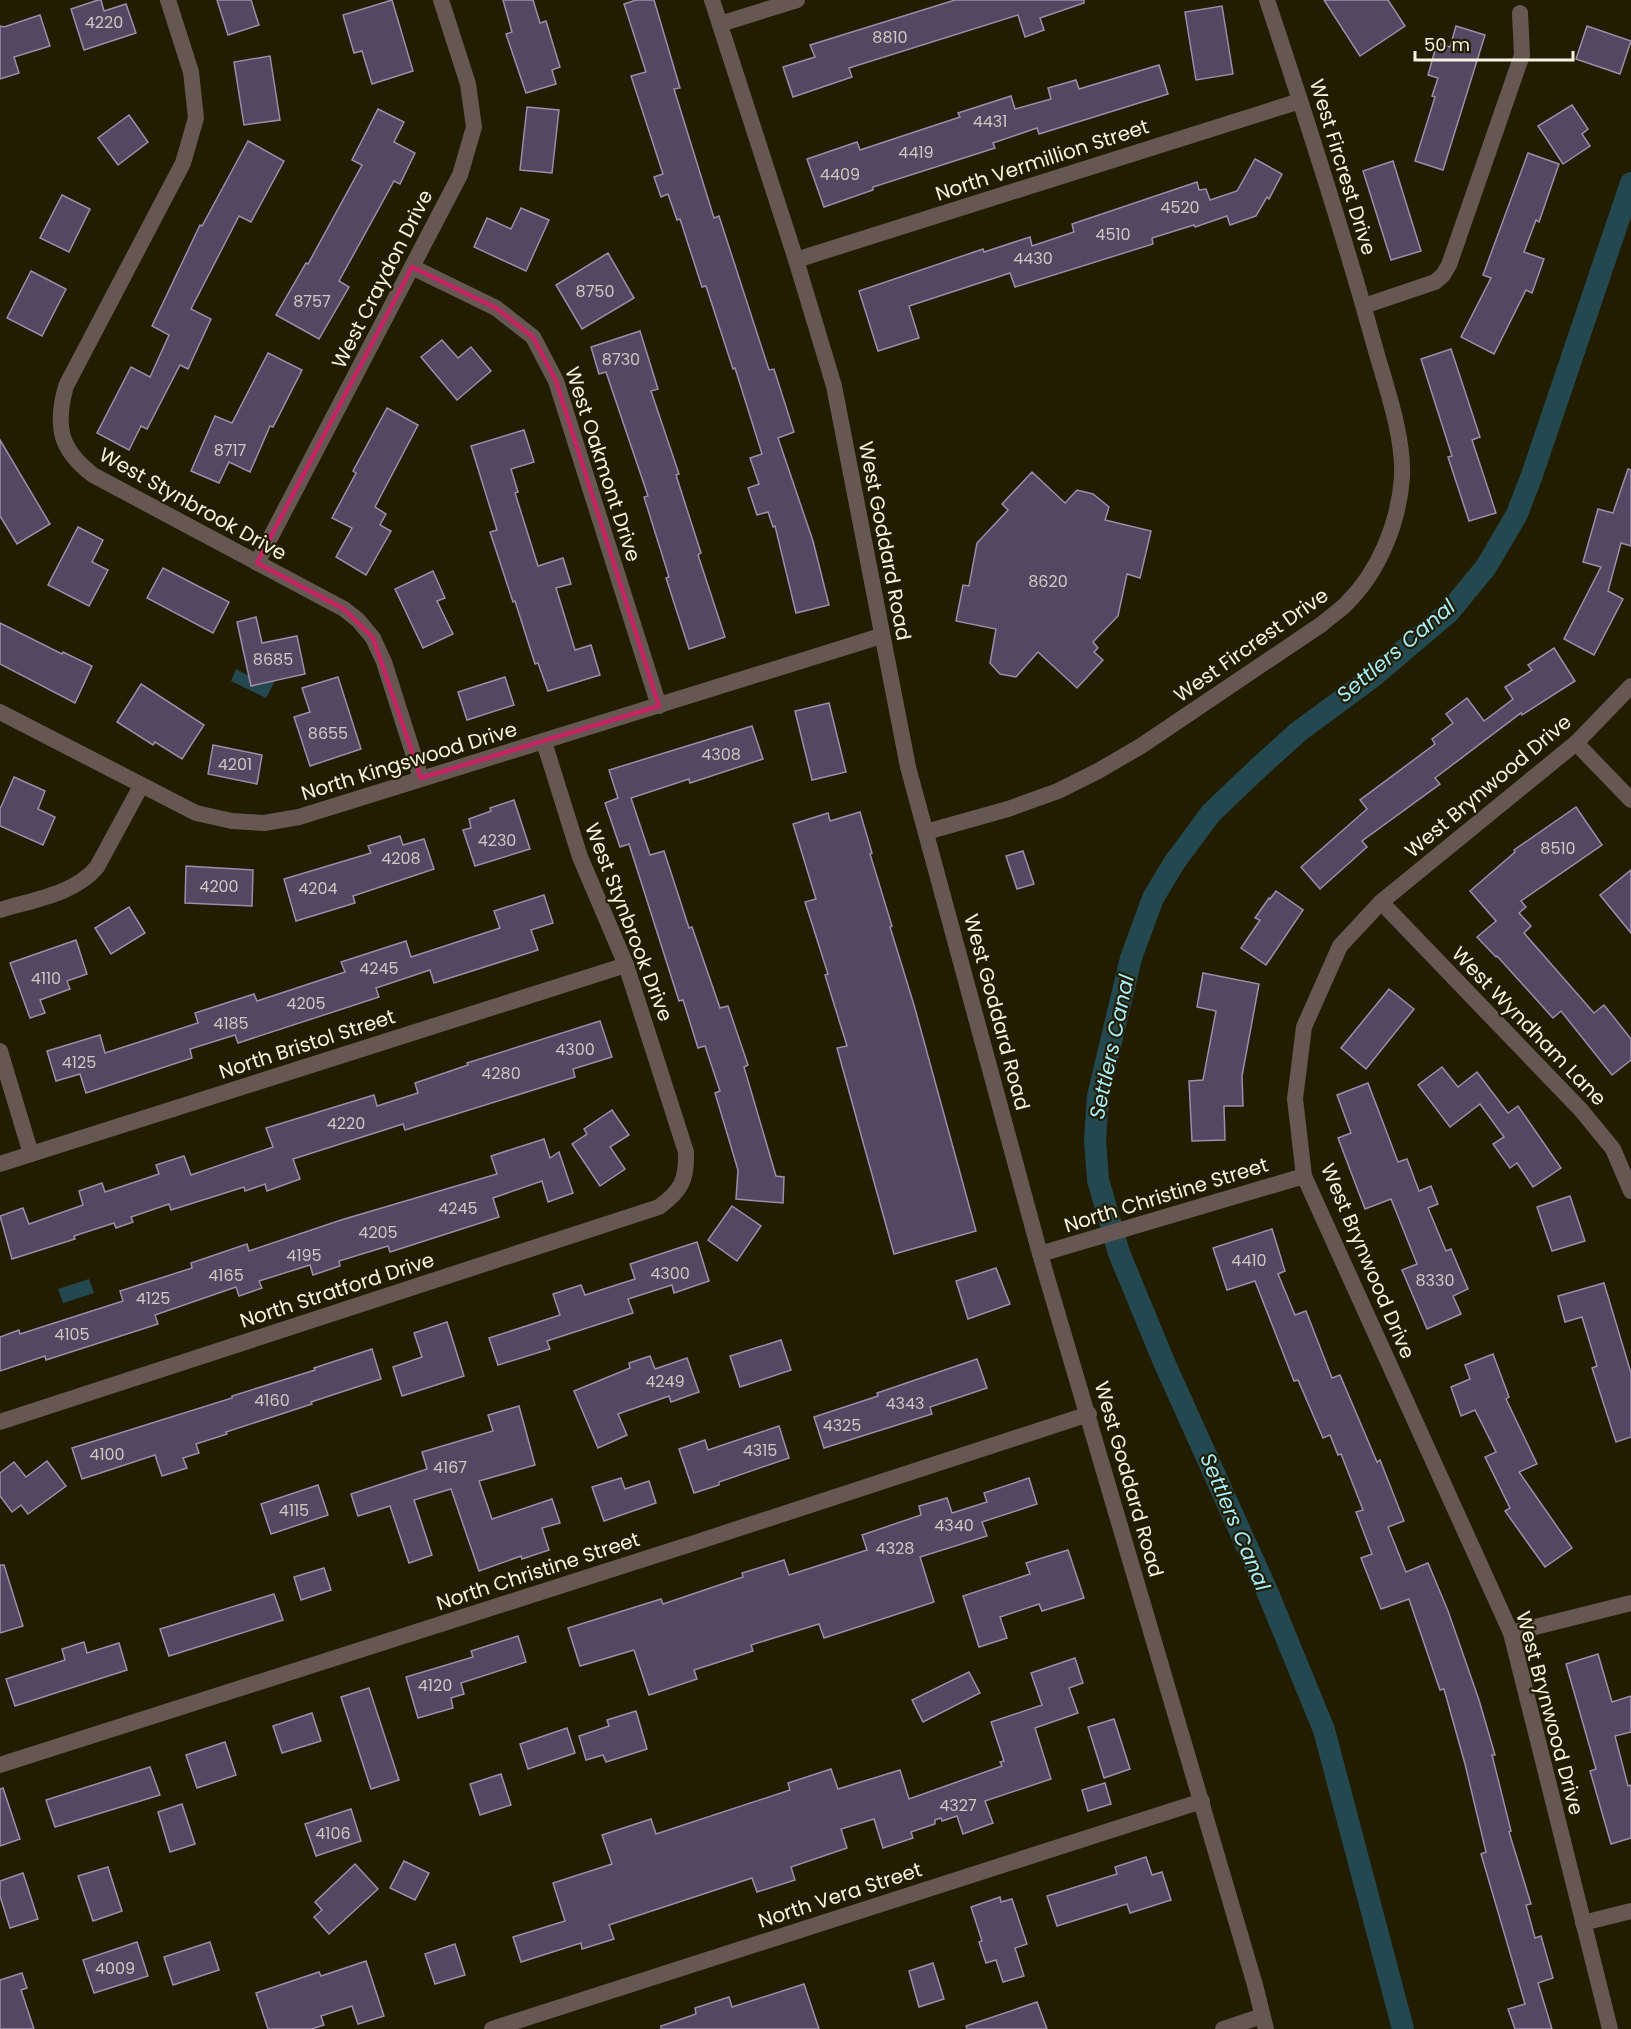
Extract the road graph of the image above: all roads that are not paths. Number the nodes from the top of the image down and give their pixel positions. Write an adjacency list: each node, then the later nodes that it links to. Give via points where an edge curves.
1 (168, 0): 12 (street, West Stynbrook Drive, via 191,72 196,118 183,163 66,386 60,426 77,463 93,475)
2 (441, 0): 10 (street, West Craydon Drive, via 468,84 474,127 460,175)
3 (712, 0): 7 (street, West Goddard Road)
4 (797, 0): 7 (street)
5 (1268, 0): 8 (street, West Fircrest Drive)
6 (1520, 13): 11 (street, via 1522,55 1449,265 1435,282)
7 (720, 24): 9 (street, West Goddard Road)
8 (1300, 100): 9 (street, North Vermillion Street); 11 (street, West Fircrest Drive)
9 (796, 260): 13 (street, West Goddard Road, via 834,386)
10 (412, 267): 12 (street, West Craydon Drive); 15 (street, West Oakmont Drive, via 496,308 533,337 556,381)
11 (1364, 306): 22 (street, West Fircrest Drive, via 1396,422 1402,476 1386,544 1347,603 1322,624 1098,771 1008,809)
12 (257, 563): 19 (street, West Stynbrook Drive, via 344,609 373,639)
13 (881, 636): 15 (street, North Kingswood Drive); 22 (street, West Goddard Road)
14 (1631, 686): 18 (street, West Brynwood Drive)
15 (659, 706): 17 (street, North Kingswood Drive)
16 (0, 712): 20 (street, North Kingswood Drive)
17 (544, 742): 19 (street, North Kingswood Drive); 25 (street, West Stynbrook Drive, via 580,857)
18 (1576, 743): 21 (street); 23 (street, West Brynwood Drive)
19 (421, 778): 20 (street, North Kingswood Drive, via 299,817 264,823 196,813)
20 (141, 786): 24 (street, via 90,875 69,888)
21 (1631, 800)
22 (926, 832): 32 (street, West Goddard Road)
23 (1381, 902): 29 (street, West Brynwood Drive, via 1340,946 1304,1027 1295,1099); 31 (street, West Wyndham Lane, via 1581,1110 1613,1149)
24 (0, 910)
25 (627, 965): 27 (street, North Bristol Street); 30 (street, West Stynbrook Drive, via 686,1152 687,1171)
26 (0, 1051): 27 (street)
27 (31, 1154): 28 (street, North Bristol Street)
28 (0, 1164)
29 (1304, 1176): 32 (street, North Christine Street); 36 (street, West Brynwood Drive)
30 (681, 1186): 34 (street, North Stratford Drive, via 659,1207)
31 (1631, 1191)
32 (1040, 1254): 33 (street, West Goddard Road)
33 (1089, 1414): 37 (street, North Christine Street); 38 (street, West Goddard Road)
34 (0, 1422)
35 (1631, 1603): 36 (street)
36 (1511, 1633): 40 (street, West Brynwood Drive)
37 (0, 1765)
38 (1202, 1801): 41 (street, West Goddard Road); 42 (street, North Vera Street)
39 (1631, 1911): 40 (street)
40 (1583, 1923): 44 (street, West Brynwood Drive)
41 (1264, 2023): 43 (street)
42 (492, 2029)
43 (1223, 2029)
44 (1610, 2029)

